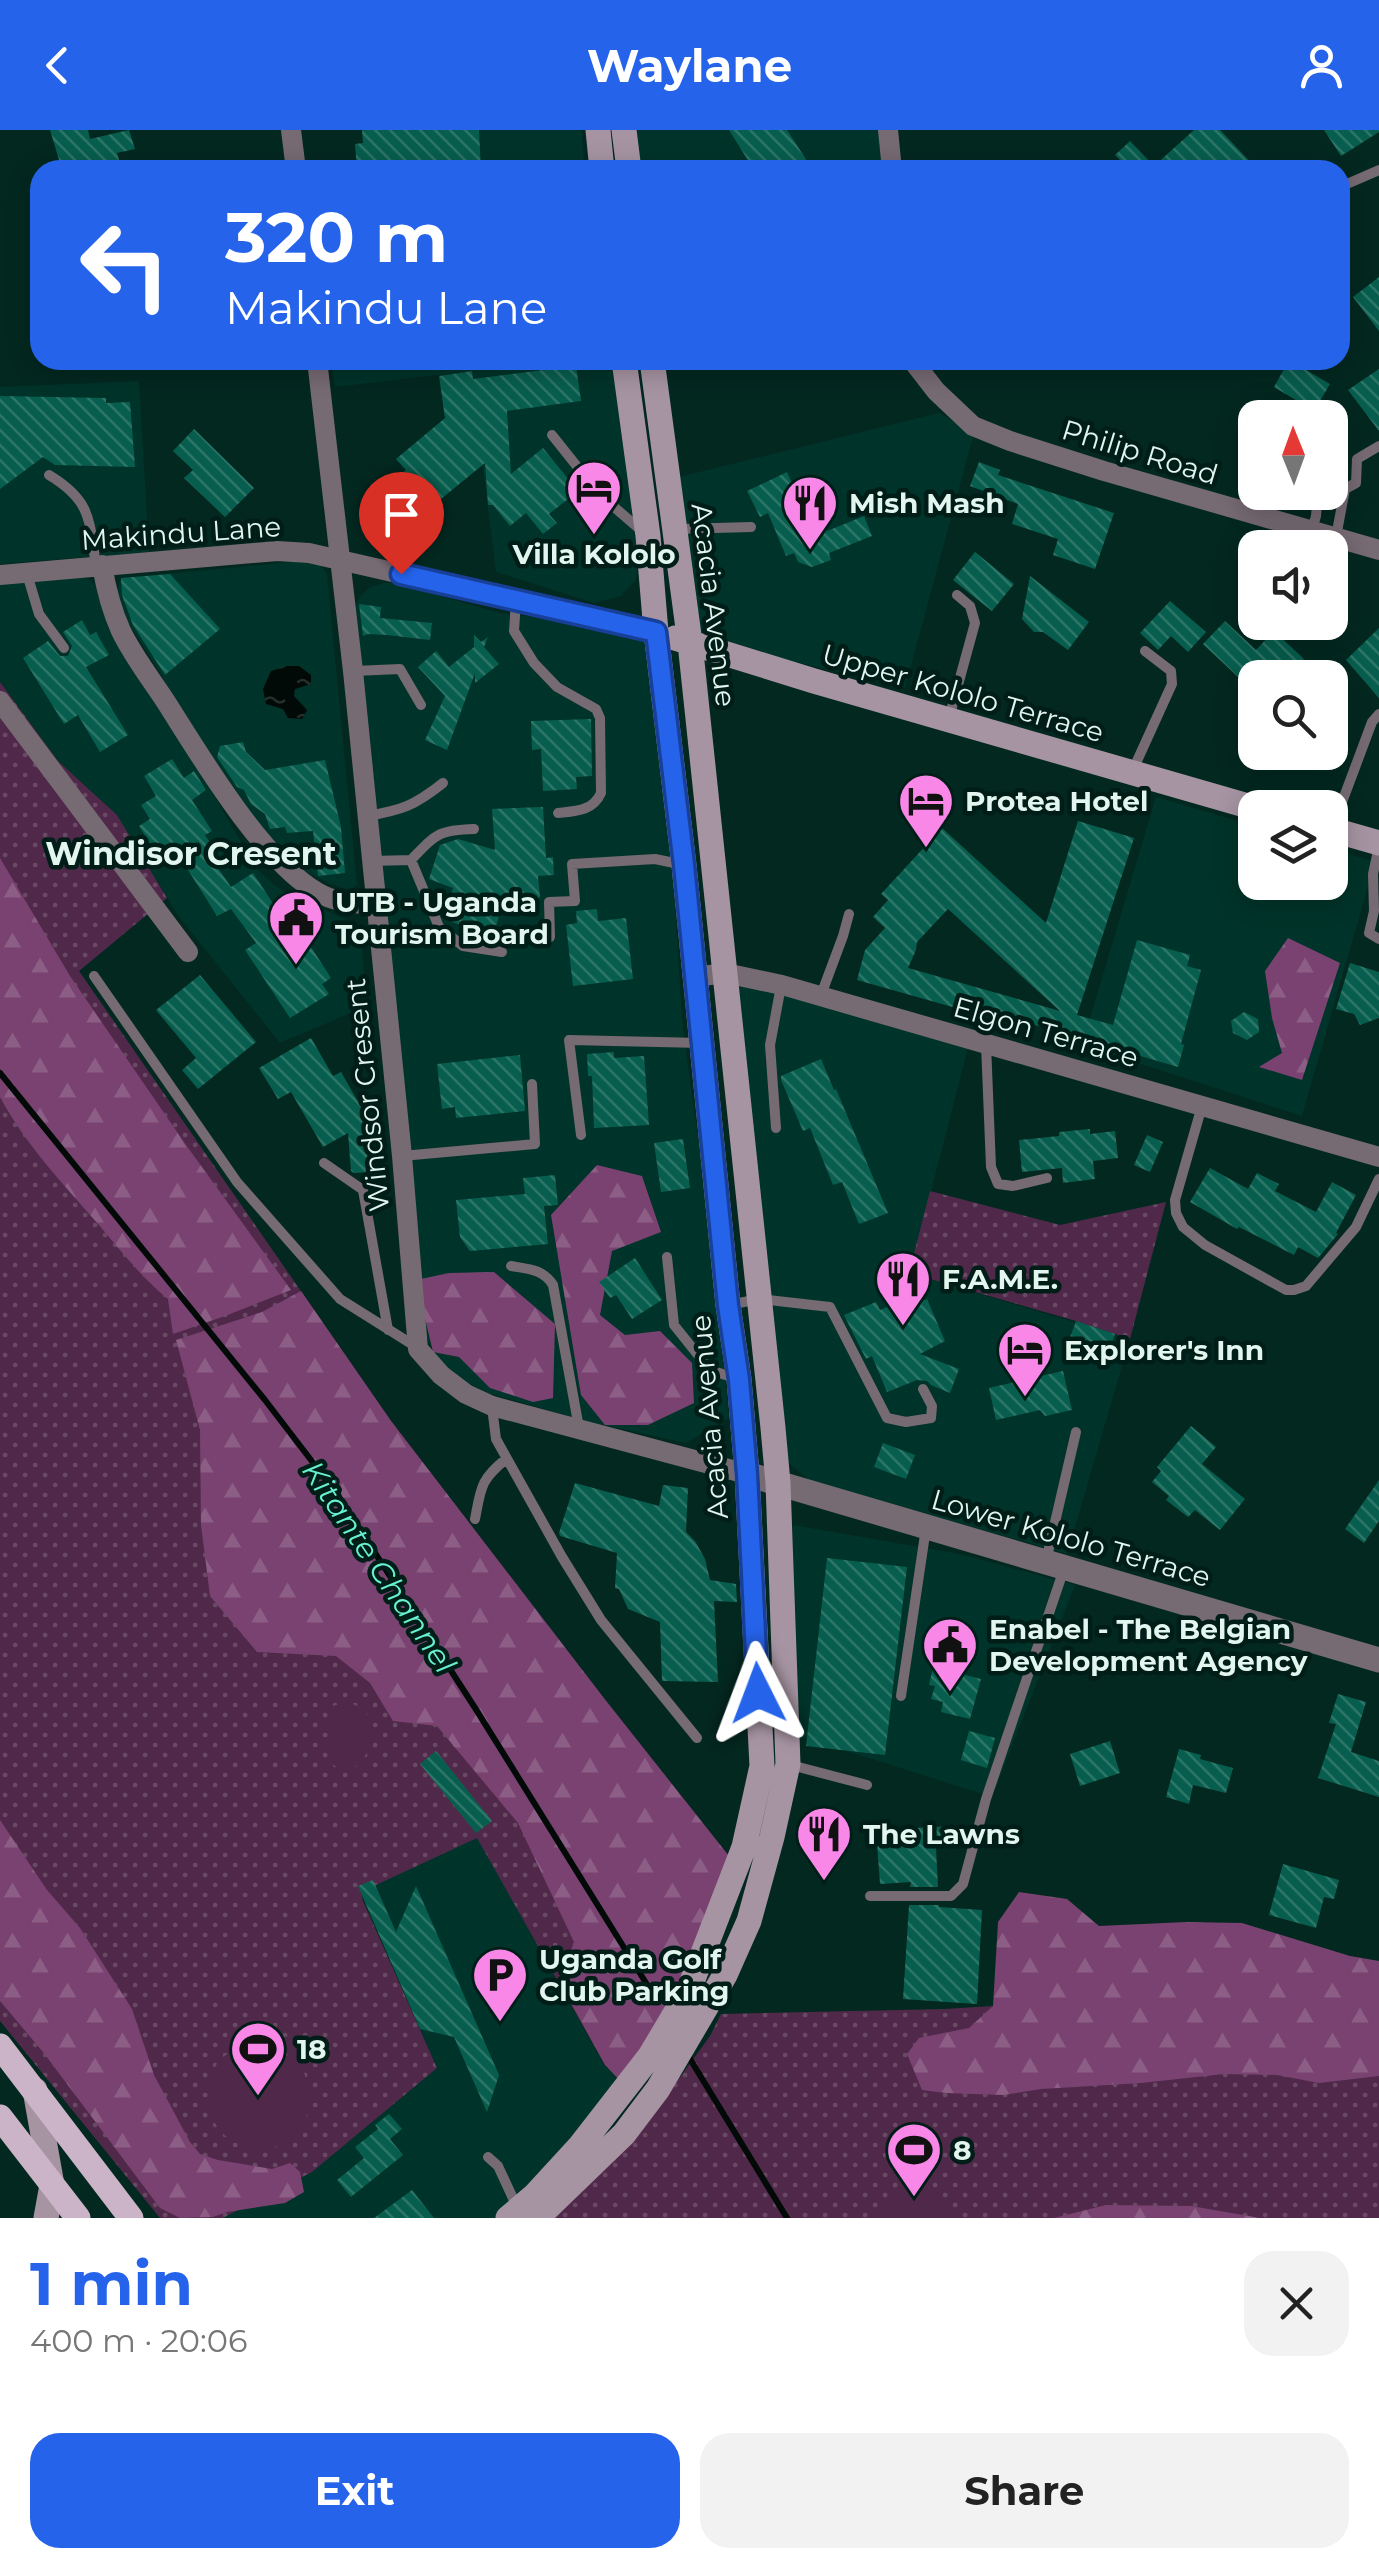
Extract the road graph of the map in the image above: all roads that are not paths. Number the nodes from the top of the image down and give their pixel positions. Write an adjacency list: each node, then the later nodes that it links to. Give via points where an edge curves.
1 (291, 130): 5 (street)
2 (598, 130): 6 (main road)
3 (624, 130): 7 (main road)
4 (888, 130): 8 (street)
5 (295, 160)
6 (601, 160)
7 (628, 160)
8 (891, 160)
9 (1379, 170): 10 (lane)
10 (1350, 183)
11 (318, 370): 25 (street, Windsor Cresent)
12 (625, 370): 22 (main road, Acacia Avenue)
13 (653, 370): 19 (main road, Acacia Avenue)
14 (920, 370): 20 (street, Philip Road, via 973,426)
15 (552, 435): 22 (lane, via 599,494)
16 (1379, 446): 21 (lane, via 1357,459 1356,483 1345,490)
17 (49, 475): 26 (lane, via 80,499)
18 (751, 526): 19 (lane)
19 (674, 529): 22 (lane); 32 (main road, Acacia Avenue)
20 (1309, 530)
21 (1338, 530)
22 (648, 536): 31 (main road, Acacia Avenue)
23 (1348, 541): 24 (street, Philip Road)
24 (1379, 550)
25 (340, 560): 26 (street, Makindu Lane, via 276,551); 30 (street, Makindu Lane); 35 (street, Windsor Cresent)
26 (99, 566): 27 (street, Makindu Lane); 52 (street, via 122,634 261,840 316,892)
27 (26, 572): 28 (street, Makindu Lane); 33 (lane, via 39,614)
28 (0, 575)
29 (957, 595): 39 (lane, via 975,623)
30 (516, 600): 31 (street, Makindu Lane); 44 (lane, via 514,630 534,663 600,718 602,785 596,803)
31 (656, 632): 32 (main road, Upper Kololo Terrace); 51 (main road, Acacia Avenue)
32 (690, 642): 39 (main road, Upper Kololo Terrace); 58 (main road, Acacia Avenue)
33 (64, 648)
34 (1145, 651): 40 (lane, via 1171,671 1172,684)
35 (352, 671): 37 (lane, via 400,669); 45 (street, Windsor Cresent)
36 (0, 701): 56 (street)
37 (421, 705)
38 (1379, 714): 42 (lane)
39 (949, 719): 40 (main road, Upper Kololo Terrace)
40 (1132, 773): 43 (main road, Upper Kololo Terrace)
41 (442, 784): 45 (lane, via 400,810)
42 (1346, 790)
43 (1238, 803)
44 (558, 813)
45 (366, 816): 49 (street, Windsor Cresent)
46 (474, 830): 50 (lane, via 447,830)
47 (1348, 834): 48 (main road)
48 (1379, 844): 55 (lane, via 1369,934)
49 (370, 860): 50 (lane); 52 (street, Windsor Cresent)
50 (411, 860): 57 (lane, via 439,927 463,946)
51 (684, 865): 54 (lane, via 655,859 572,864 575,901 549,902); 60 (main road, Acacia Avenue)
52 (376, 904): 69 (street, Windsor Cresent)
53 (849, 914): 62 (lane)
54 (550, 937)
55 (1379, 939)
56 (188, 952)
57 (502, 952)
58 (725, 973): 60 (street, Elgon Terrace); 61 (street, Elgon Terrace); 76 (main road, Acacia Avenue)
59 (94, 976): 78 (lane, via 237,1182 340,1299)
60 (695, 977): 63 (main road, Acacia Avenue)
61 (782, 985): 62 (street, Elgon Terrace); 67 (lane, via 770,1044)
62 (820, 995): 64 (street, Elgon Terrace)
63 (703, 1043): 68 (lane, via 569,1040); 77 (main road, Acacia Avenue)
64 (986, 1043): 66 (street, Elgon Terrace); 72 (lane, via 991,1166 998,1184)
65 (532, 1084): 69 (lane, via 535,1144)
66 (1202, 1106): 70 (street, Elgon Terrace); 73 (lane, via 1176,1213 1183,1228 1206,1245 1286,1290 1316,1276 1356,1227)
67 (776, 1128)
68 (581, 1135)
69 (402, 1156): 79 (street, Windsor Cresent)
70 (1379, 1158)
71 (324, 1163): 78 (lane, via 364,1190)
72 (1047, 1178)
73 (1379, 1178)
74 (666, 1258): 80 (lane, via 674,1325 710,1370)
75 (511, 1266): 83 (lane, via 534,1270 553,1285)
76 (759, 1299): 77 (lane); 81 (lane, via 830,1307 887,1418 931,1418); 87 (main road, Acacia Avenue)
77 (728, 1305): 80 (main road, Acacia Avenue)
78 (388, 1330): 79 (lane)
79 (418, 1349): 82 (street, via 441,1376)
80 (739, 1380): 86 (main road, Acacia Avenue)
81 (924, 1389)
82 (492, 1406): 83 (street); 85 (lane)
83 (579, 1429): 86 (street)
84 (1076, 1432): 90 (lane)
85 (506, 1460): 88 (lane, via 482,1484); 93 (lane, via 601,1620)
86 (747, 1474): 87 (street, Lower Kololo Terrace); 95 (main road, Acacia Avenue)
87 (778, 1483): 89 (street, Lower Kololo Terrace); 94 (main road, Acacia Avenue)
88 (474, 1520)
89 (926, 1527): 90 (street, Lower Kololo Terrace); 92 (lane)
90 (1055, 1565): 91 (street, Lower Kololo Terrace); 97 (lane, via 963,1884 951,1896)
91 (1379, 1660)
92 (901, 1696)
93 (698, 1738)
94 (788, 1764): 95 (lane); 96 (lane); 104 (main road, Acacia Avenue, via 749,1921 658,2089 624,2134)
95 (762, 1766): 104 (main road, Acacia Avenue, via 744,1846 688,1992 650,2056)
96 (867, 1785)
97 (870, 1896)
98 (0, 2046): 99 (main road)
99 (34, 2090): 103 (main road); 108 (main road)
100 (0, 2117): 102 (main road)
101 (488, 2157): 104 (lane)
102 (34, 2162): 103 (main road); 105 (main road)
103 (52, 2185): 106 (main road); 107 (main road)
104 (521, 2215)
105 (28, 2218)
106 (46, 2218)
107 (78, 2218)
108 (131, 2218)

